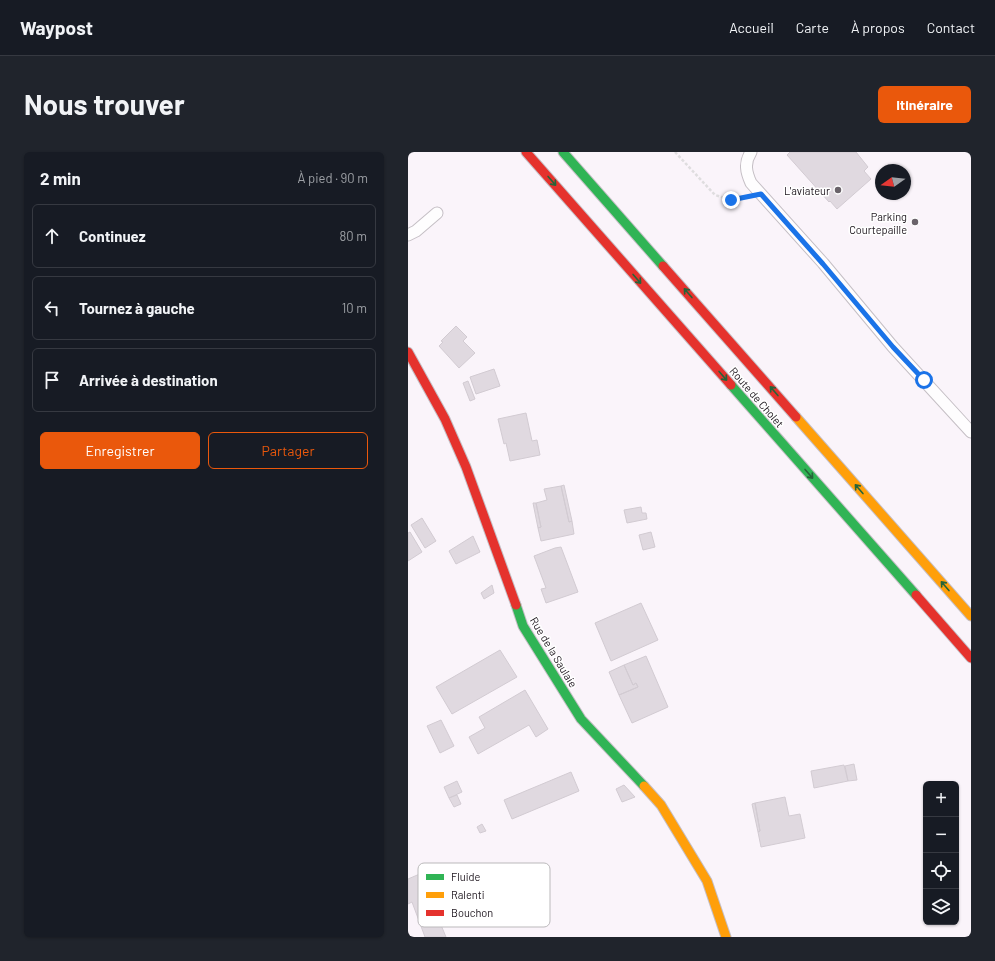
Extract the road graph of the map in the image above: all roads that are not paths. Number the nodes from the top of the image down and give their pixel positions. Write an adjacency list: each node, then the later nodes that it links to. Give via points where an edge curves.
1 (526, 152): 9 (main road, Route de Cholet, one-way to 9)
2 (563, 152): 8 (main road, Route de Cholet, one-way to 2)
3 (751, 152): 7 (lane, via 746,166 752,183 893,347)
4 (437, 213): 5 (lane)
5 (408, 235)
6 (408, 352): 10 (main road, Rue de la Saulaie, via 445,419 466,467 523,626 581,720 661,805 707,881)
7 (971, 432)
8 (971, 616)
9 (971, 658)
10 (726, 937)

